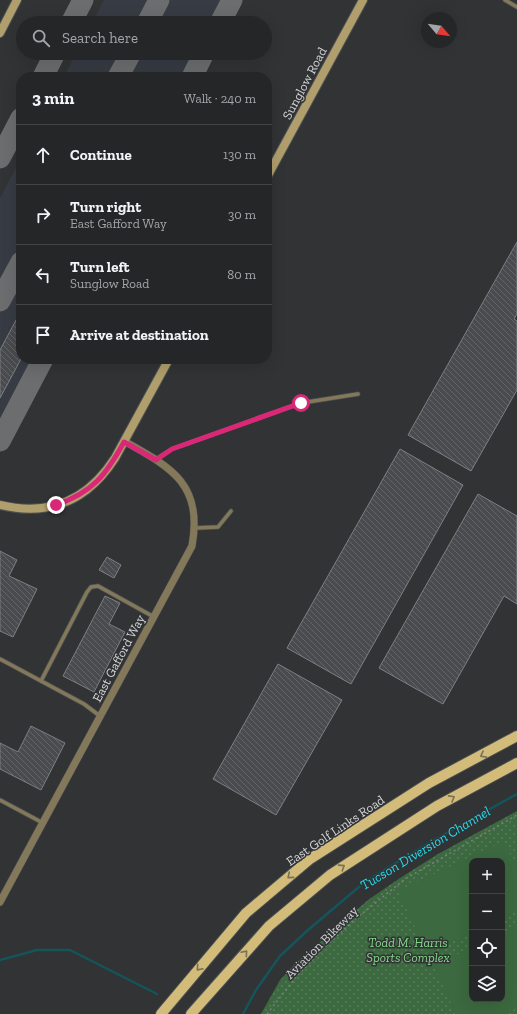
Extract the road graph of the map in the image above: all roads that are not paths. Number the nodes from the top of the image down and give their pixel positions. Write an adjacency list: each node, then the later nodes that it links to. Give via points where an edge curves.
1 (17, 0): 5 (street)
2 (363, 0): 6 (street, Sunglow Road)
3 (504, 0): 4 (lane)
4 (517, 7)
5 (0, 33)
6 (272, 168)
7 (166, 364): 9 (street)
8 (358, 394): 10 (lane, via 301,403 172,449)
9 (124, 442): 10 (street, East Gafford Way); 11 (street, via 107,471 96,483 71,500 34,508)
10 (156, 460): 13 (street, East Gafford Way, via 174,473 188,492 195,515)
11 (0, 505)
12 (231, 511): 13 (lane, via 218,527)
13 (195, 528): 14 (street, East Gafford Way, via 192,546)
14 (154, 617): 16 (lane, via 98,586 92,587 87,592); 17 (street, East Gafford Way)
15 (0, 659): 16 (lane)
16 (41, 681): 17 (lane, via 84,704)
17 (100, 716): 21 (street, East Gafford Way)
18 (517, 736): 23 (main road, East Golf Links Road, one-way to 23, via 429,784 310,859 246,913)
19 (517, 763): 24 (main road, one-way to 19, via 269,926 330,875 437,806)
20 (0, 800): 21 (lane)
21 (43, 823): 22 (street, East Gafford Way)
22 (0, 902)
23 (161, 1014)
24 (191, 1014)

